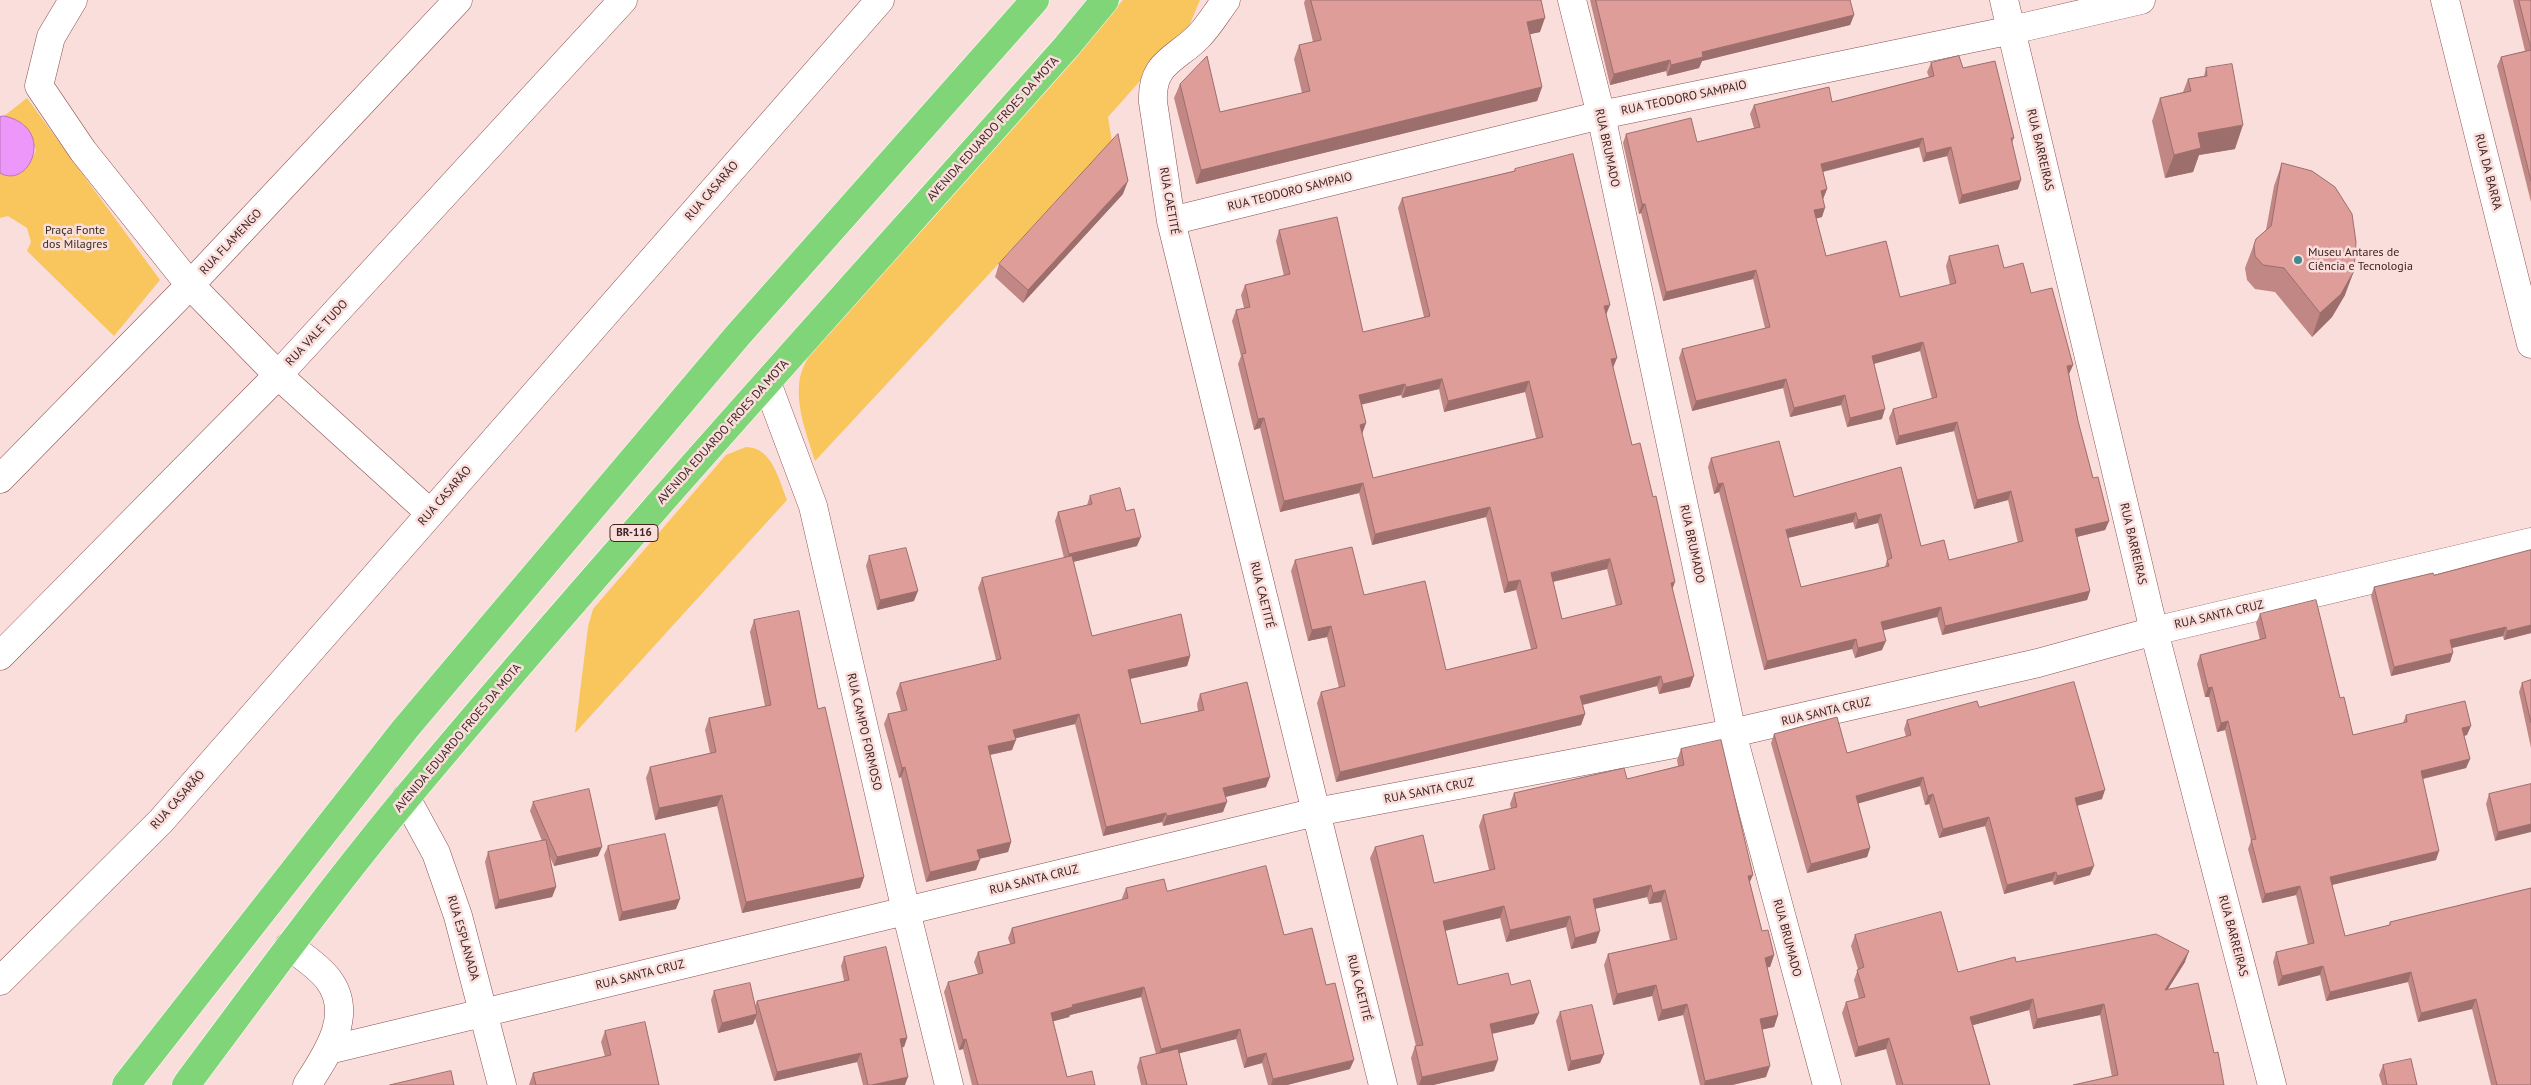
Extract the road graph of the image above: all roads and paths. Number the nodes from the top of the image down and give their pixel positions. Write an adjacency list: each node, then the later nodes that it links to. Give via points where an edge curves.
1 (73, 0): 15 (street, via 51,37 38,86 83,151)
2 (458, 0): 15 (street, RUA FLAMENGO)
3 (623, 0): 17 (street, RUA VALE TUDO)
4 (1035, 0): 32 (highway, via 738,335 412,721)
5 (1104, 0): 18 (highway, AVENIDA EDUARDO FROES DA MOTA / BR-116, via 1054,61)
6 (1226, 0): 14 (street, RUA CAETITÉ, via 1195,40 1162,66 1152,88)
7 (1572, 0): 13 (street, RUA BRUMADO)
8 (2004, 0): 12 (street, RUA BARREIRAS)
9 (2142, 0): 12 (street, RUA TEODORO SAMPAIO)
10 (2445, 0): 16 (street, RUA DA BARRA)
11 (870, 3): 20 (street, RUA CASARÃO)
12 (2012, 30): 13 (street, RUA TEODORO SAMPAIO); 22 (street, RUA BARREIRAS)
13 (1601, 115): 14 (street, RUA TEODORO SAMPAIO); 24 (street, RUA BRUMADO)
14 (1171, 221): 26 (street, RUA CAETITÉ)
15 (190, 285): 17 (street); 19 (street, RUA FLAMENGO)
16 (2531, 344)
17 (278, 375): 20 (street); 23 (street, RUA VALE TUDO)
18 (767, 383): 25 (highway, AVENIDA EDUARDO FROES DA MOTA / BR-116); 27 (street, RUA CAMPO FORMOSO, via 813,506)
19 (0, 479)
20 (430, 514): 29 (street, RUA CASARÃO, via 161,821)
21 (2531, 542): 22 (street, RUA SANTA CRUZ)
22 (2154, 631): 24 (street, RUA SANTA CRUZ, via 2038,663); 39 (street, RUA BARREIRAS)
23 (0, 656)
24 (1732, 733): 26 (street, RUA SANTA CRUZ); 38 (street, RUA BRUMADO)
25 (406, 798): 28 (highway, AVENIDA EDUARDO FROES DA MOTA / BR-116); 30 (street, RUA ESPLANADA, via 436,853 458,916)
26 (1316, 812): 27 (street, RUA SANTA CRUZ); 37 (street, RUA CAETITÉ)
27 (906, 911): 30 (street, RUA SANTA CRUZ); 36 (street, RUA CAMPO FORMOSO)
28 (289, 946): 31 (street, via 328,979 337,998 339,1024); 33 (highway, AVENIDA EDUARDO FROES DA MOTA / BR-116)
29 (0, 981)
30 (484, 1013): 31 (street, RUA SANTA CRUZ); 35 (street, RUA ESPLANADA)
31 (329, 1050): 34 (street)
32 (126, 1085)
33 (186, 1085)
34 (307, 1085)
35 (502, 1085)
36 (949, 1085)
37 (1382, 1085)
38 (1827, 1085)
39 (2272, 1085)

